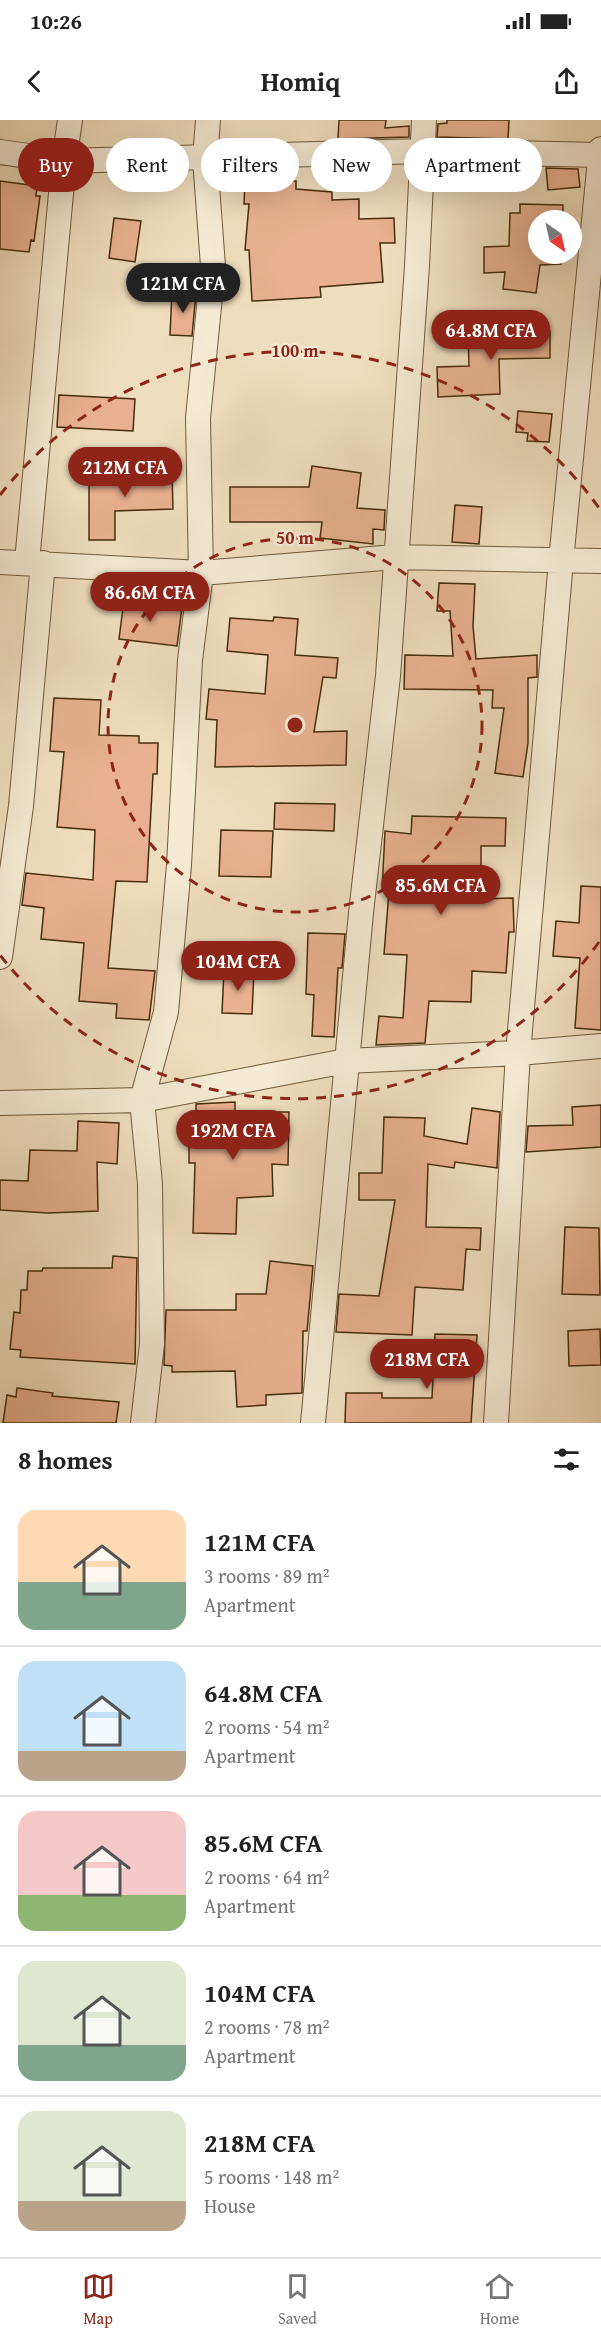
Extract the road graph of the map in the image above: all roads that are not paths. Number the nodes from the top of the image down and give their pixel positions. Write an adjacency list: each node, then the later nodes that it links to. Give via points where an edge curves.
1 (70, 120): 4 (street)
2 (208, 120): 5 (street)
3 (424, 120): 6 (street)
4 (67, 138)
5 (207, 138)
6 (423, 138)
7 (0, 152): 11 (street)
8 (404, 152): 12 (street)
9 (542, 152): 10 (street)
10 (600, 153): 19 (street)
11 (18, 155)
12 (299, 156)
13 (201, 159): 14 (street)
14 (94, 161)
15 (62, 192): 22 (street)
16 (207, 192): 23 (street, via 213,267 198,418)
17 (420, 192): 18 (street)
18 (395, 557): 19 (street); 23 (street); 27 (street, via 388,676)
19 (561, 561): 20 (street); 26 (street)
20 (601, 561)
21 (0, 562): 22 (street)
22 (35, 563): 23 (street); 24 (street, via 21,806)
23 (201, 573): 28 (street, via 190,660 166,1012)
24 (0, 957)
25 (601, 1046): 26 (street)
26 (518, 1053): 27 (street); 32 (street)
27 (346, 1061): 28 (street); 31 (street)
28 (142, 1100): 29 (street); 30 (street, via 150,1184 152,1344)
29 (0, 1103)
30 (143, 1423)
31 (313, 1423)
32 (496, 1423)

